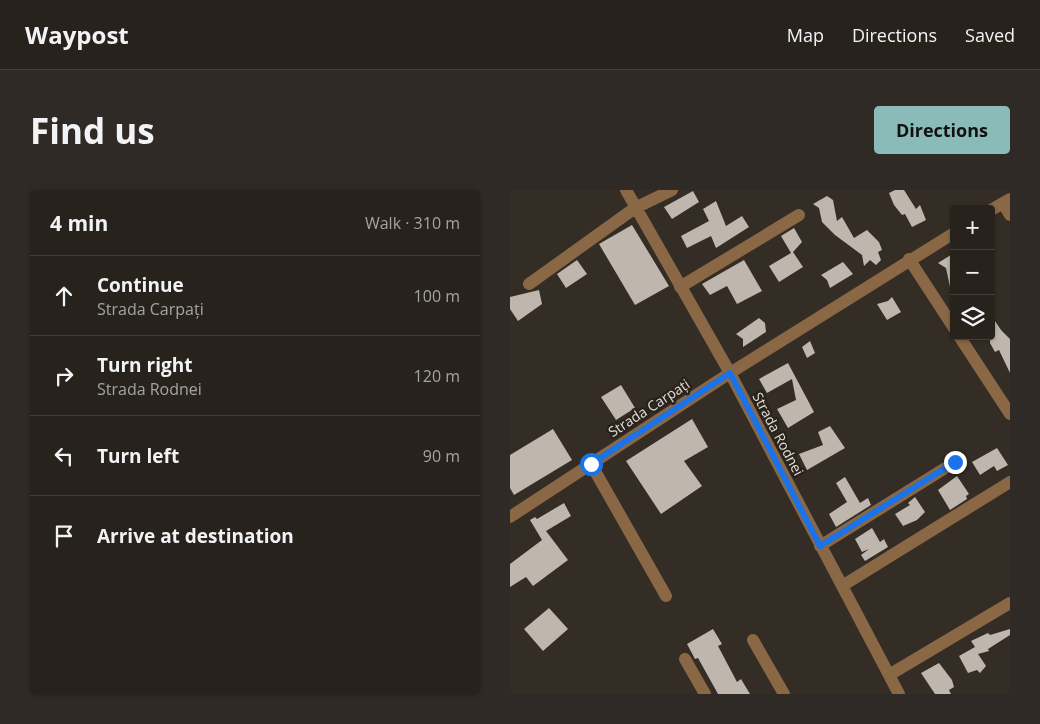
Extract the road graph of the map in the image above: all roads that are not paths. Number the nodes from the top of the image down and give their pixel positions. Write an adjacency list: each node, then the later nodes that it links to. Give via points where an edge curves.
1 (626, 190): 4 (street, Strada Rodnei)
2 (672, 190): 4 (street)
3 (1007, 201): 5 (street); 7 (street)
4 (635, 208): 10 (street); 11 (street, Strada Rodnei)
5 (995, 208)
6 (799, 215): 11 (street)
7 (1010, 215)
8 (950, 235): 9 (street, Strada Carpați)
9 (909, 260): 12 (street); 14 (street, Strada Carpați)
10 (529, 284)
11 (680, 287): 14 (street, Strada Rodnei)
12 (950, 322)
13 (962, 340): 15 (street)
14 (730, 373): 17 (street, Strada Carpați); 20 (street, Strada Rodnei)
15 (1010, 414)
16 (955, 462): 20 (street)
17 (591, 464): 19 (street, Strada Carpați); 22 (street)
18 (1010, 482): 21 (street)
19 (510, 517)
20 (820, 546): 21 (street, Strada Rodnei)
21 (842, 586): 26 (street, Strada Rodnei)
22 (666, 596)
23 (1010, 603): 26 (street)
24 (753, 640): 28 (street)
25 (685, 660): 27 (street)
26 (889, 675): 29 (street, Strada Rodnei)
27 (705, 694)
28 (784, 694)
29 (899, 694)

